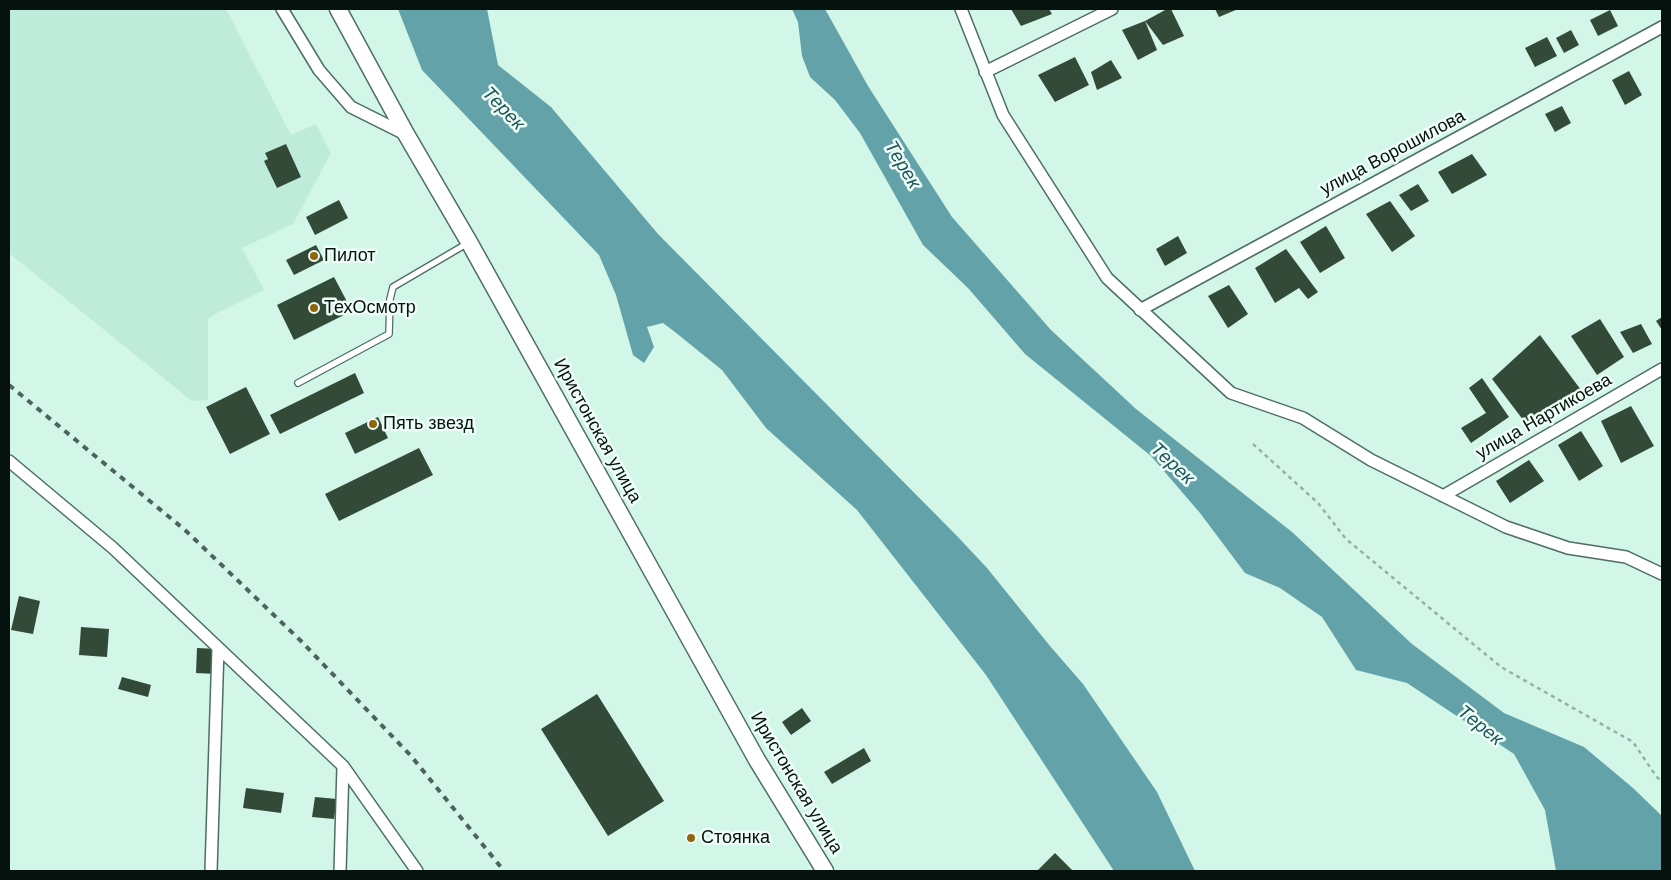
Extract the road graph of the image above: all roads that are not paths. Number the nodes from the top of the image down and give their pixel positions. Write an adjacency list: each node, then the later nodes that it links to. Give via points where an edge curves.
1 (282, 9): 7 (street, via 319,70 351,107)
2 (338, 9): 7 (main road, Иристонская улица)
3 (961, 9): 6 (street)
4 (1112, 9): 6 (street)
5 (1662, 27): 9 (street, улица Ворошилова)
6 (985, 72): 9 (street, via 1003,115 1107,278)
7 (406, 134): 8 (main road, Иристонская улица)
8 (470, 242): 11 (lane, via 393,287 389,334); 20 (main road, Иристонская улица, via 757,760)
9 (1140, 310): 13 (street, via 1231,393 1303,418 1371,460)
10 (1662, 368): 13 (street, улица Нартикоева)
11 (298, 383)
12 (9, 460): 15 (street, via 113,548)
13 (1443, 496): 14 (street, via 1506,527 1568,548 1626,556)
14 (1662, 574)
15 (218, 648): 16 (street); 17 (street)
16 (343, 766): 18 (street); 19 (street)
17 (211, 871)
18 (340, 871)
19 (417, 871)
20 (825, 871)

